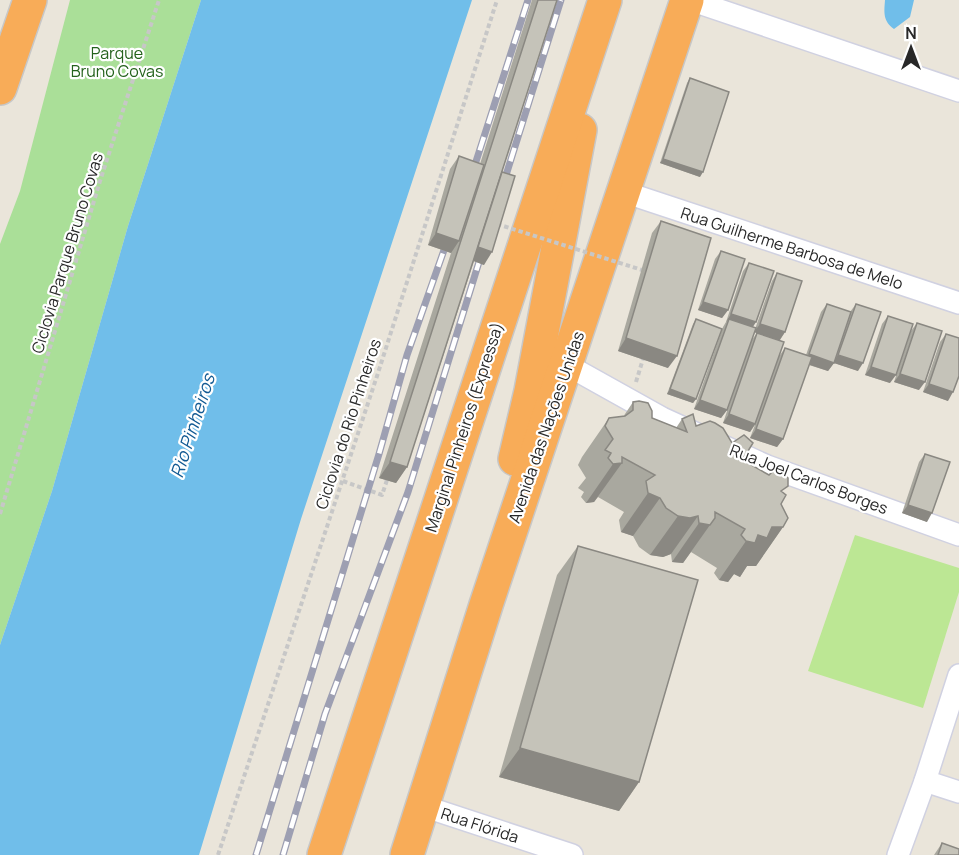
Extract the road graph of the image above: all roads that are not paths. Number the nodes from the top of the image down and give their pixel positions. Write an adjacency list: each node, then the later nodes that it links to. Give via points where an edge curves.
1 (30, 0): 4 (highway)
2 (688, 0): 5 (street); 6 (highway, Avenida das Nações Unidas)
3 (602, 10): 10 (highway, via 536,368 498,530); 15 (highway, Marginal Pinheiros (Expressa))
4 (0, 88)
5 (959, 91)
6 (624, 192): 7 (street, Rua Guilherme Barbosa de Melo); 8 (highway, Avenida das Nações Unidas)
7 (959, 303)
8 (567, 365): 9 (street, Rua Joel Carlos Borges, via 662,418 766,466); 10 (highway, Avenida das Nações Unidas)
9 (959, 535)
10 (486, 605): 14 (highway, Avenida das Nações Unidas)
11 (959, 675): 12 (street)
12 (925, 781): 13 (street); 18 (street)
13 (959, 792)
14 (423, 806): 16 (highway, Avenida das Nações Unidas); 17 (street, Rua Flórida)
15 (324, 855)
16 (407, 855)
17 (572, 855)
18 (898, 855)

